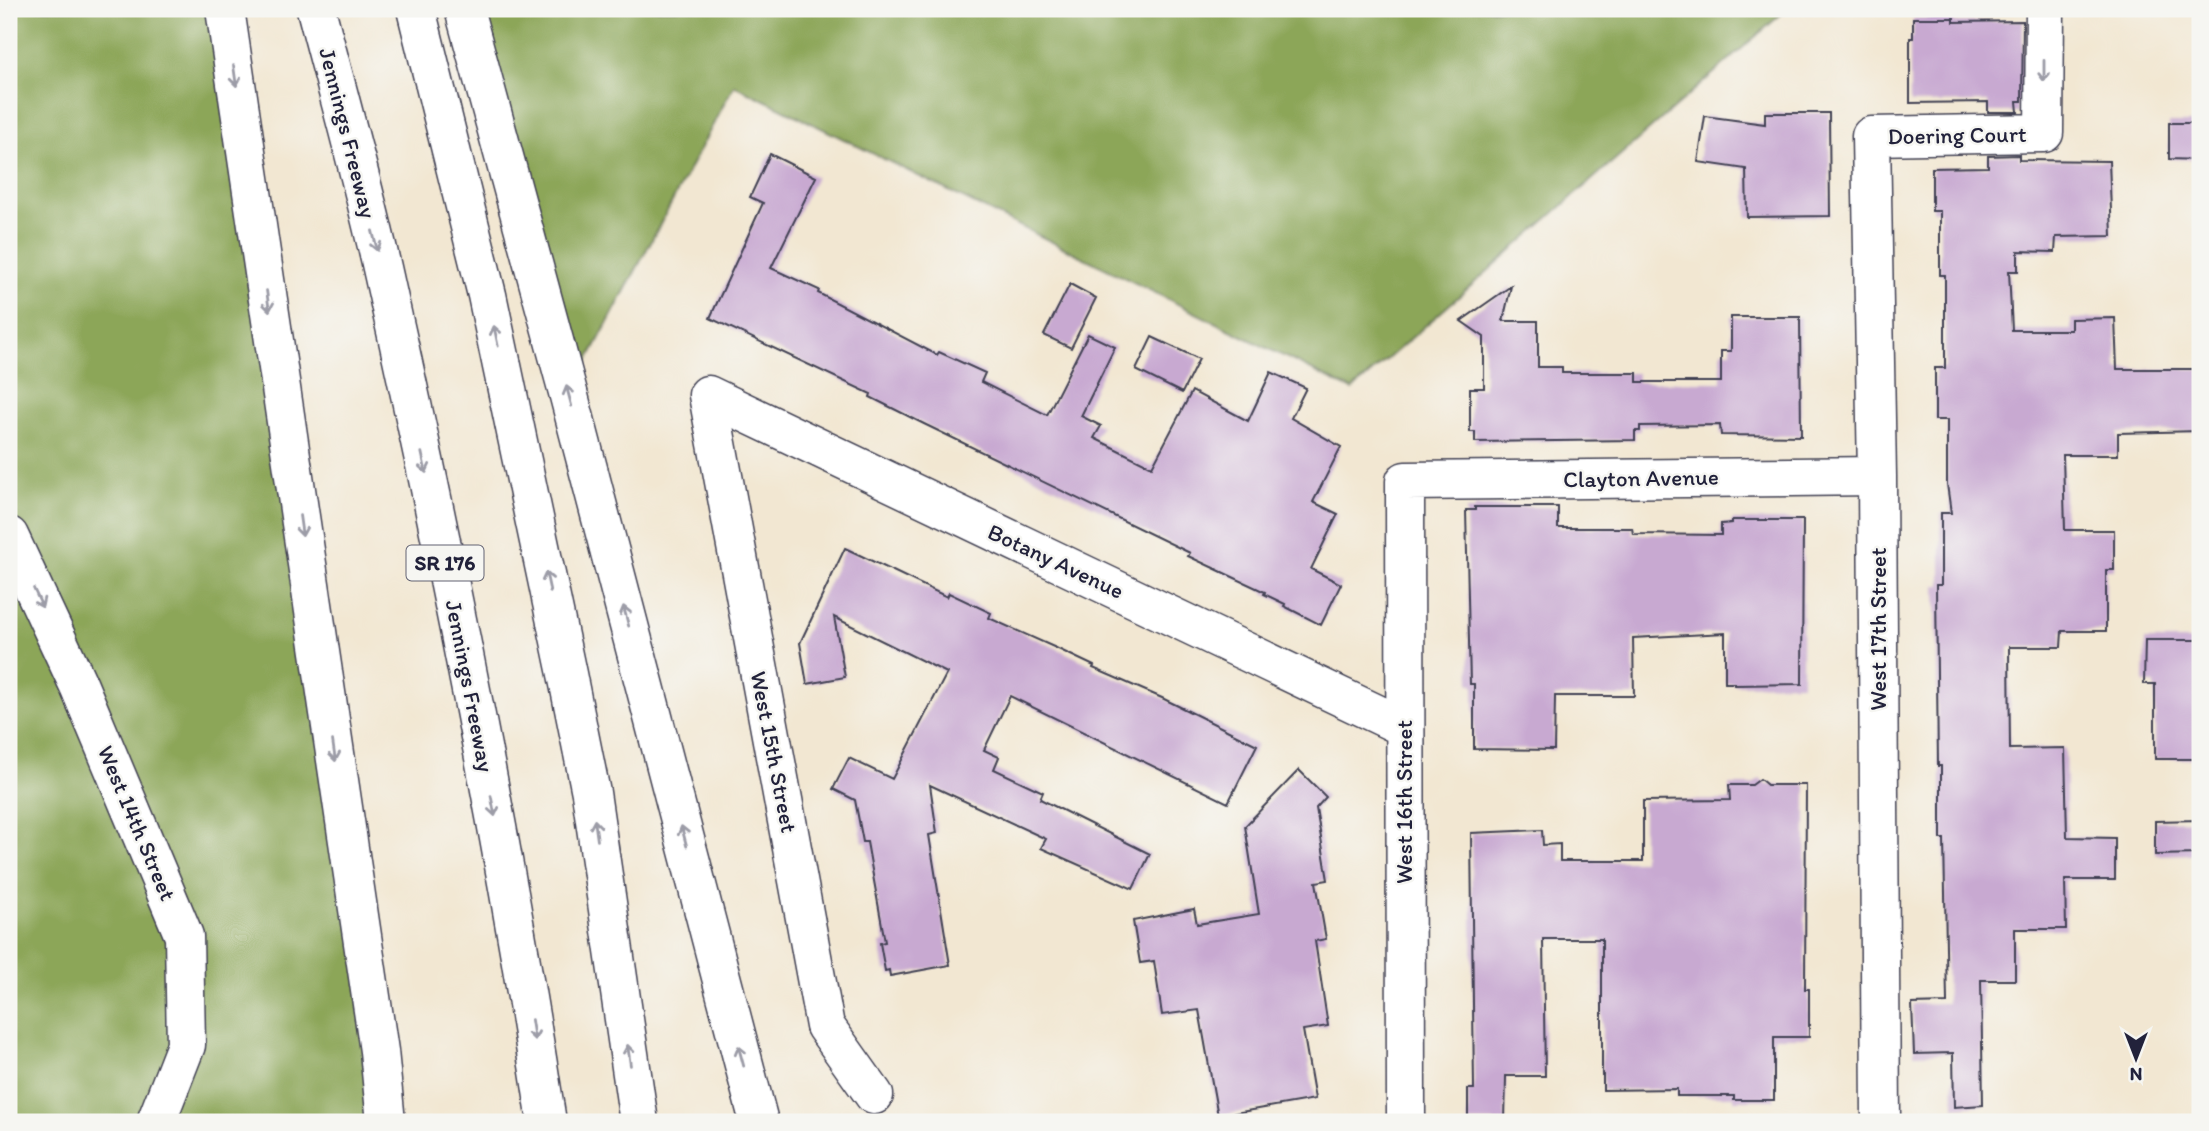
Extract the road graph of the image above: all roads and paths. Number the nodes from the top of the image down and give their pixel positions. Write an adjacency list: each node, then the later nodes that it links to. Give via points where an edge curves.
1 (225, 9): 14 (main road, one-way to 14)
2 (316, 9): 15 (main road, Jennings Freeway / SR 176, one-way to 15, via 386,284 474,702)
3 (416, 9): 16 (main road, one-way to 3, via 590,793 567,674 487,295)
4 (464, 9): 17 (main road, one-way to 4)
5 (2045, 9): 6 (main road, Doering Court, one-way to 6, via 2044,133)
6 (1871, 136): 8 (main road, West 17th Street)
7 (708, 395): 11 (main road, Botany Avenue); 12 (main road, West 15th Street, via 825,1026)
8 (1877, 476): 9 (main road, Clayton Avenue); 19 (main road, West 17th Street)
9 (1405, 481): 11 (main road, West 16th Street)
10 (9, 536): 13 (main road, West 14th Street, one-way to 13, via 79,686 184,936 186,1045)
11 (1404, 727): 18 (main road, West 16th Street)
12 (874, 1095)
13 (156, 1122)
14 (386, 1122)
15 (547, 1122)
16 (639, 1122)
17 (759, 1122)
18 (1406, 1122)
19 (1881, 1122)

